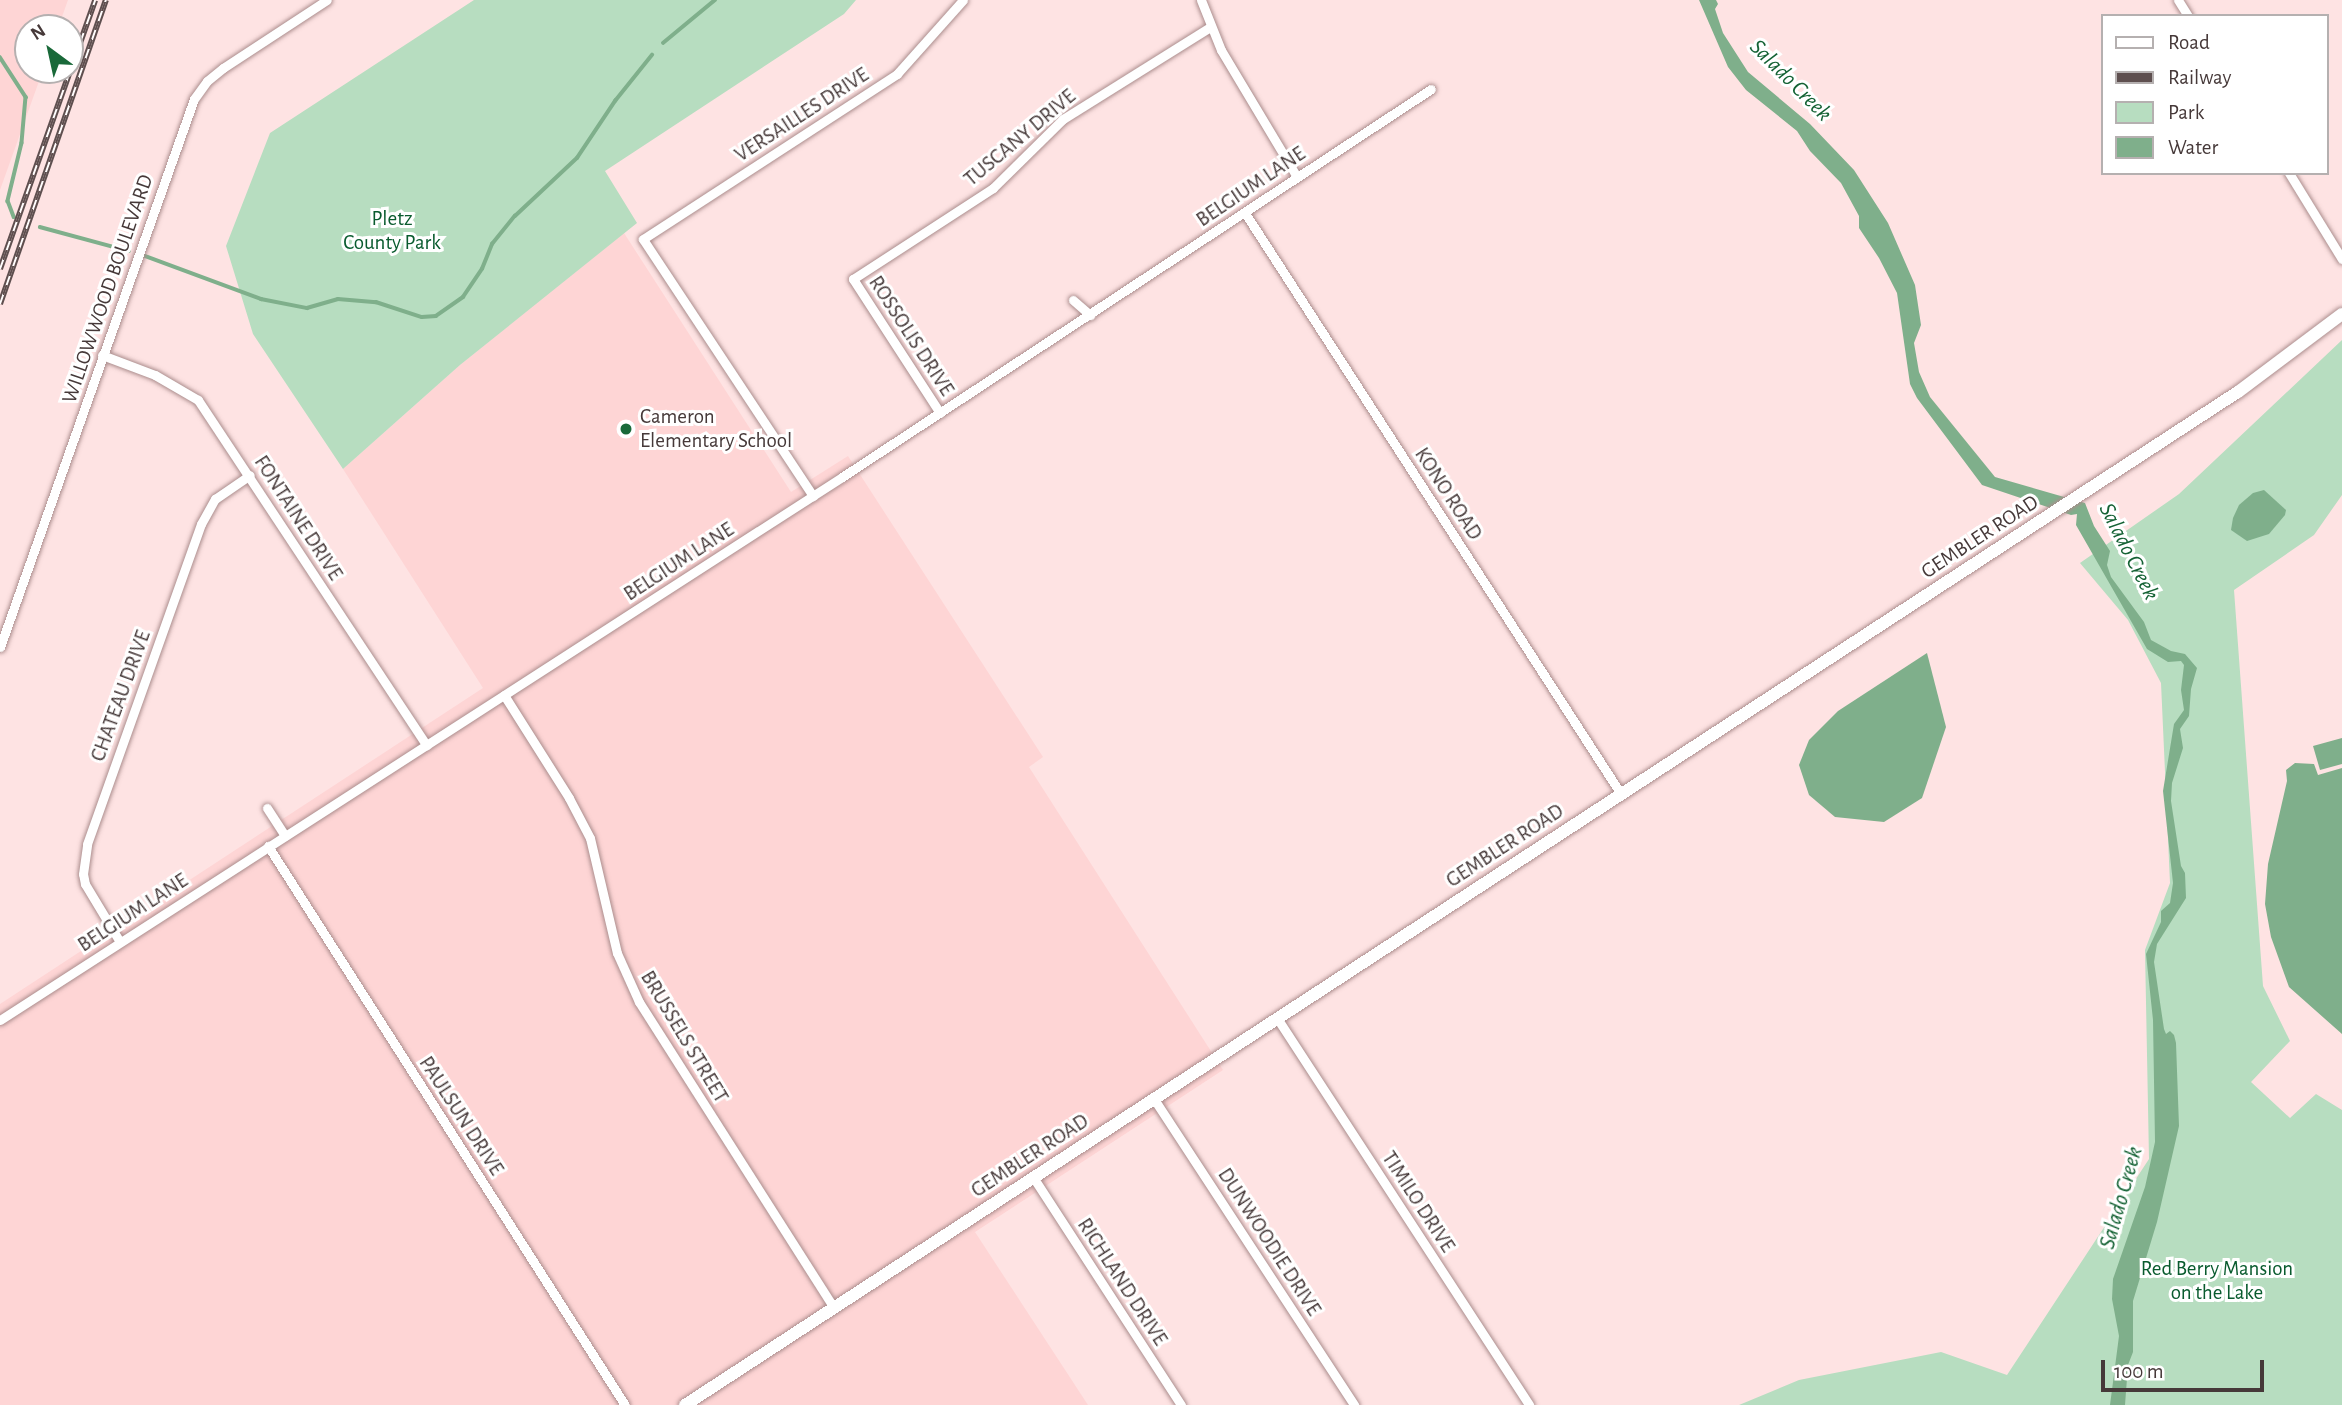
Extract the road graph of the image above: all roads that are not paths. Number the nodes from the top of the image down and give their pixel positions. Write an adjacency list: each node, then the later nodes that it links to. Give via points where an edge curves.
1 (327, 0): 14 (street, WILLOWWOOD BOULEVARD, via 223,68 194,99)
2 (963, 0): 17 (street, VERSAILLES DRIVE, via 897,74 643,239)
3 (1201, 0): 4 (street)
4 (1210, 27): 7 (street); 10 (street, TUSCANY DRIVE, via 1063,119 993,188)
5 (1432, 89): 7 (street, BELGIUM LANE)
6 (2290, 175): 9 (street)
7 (1297, 177): 8 (street, BELGIUM LANE)
8 (1245, 214): 12 (street, BELGIUM LANE); 21 (street, KONO ROAD)
9 (2342, 260)
10 (853, 279): 15 (street, ROSSOLIS DRIVE)
11 (1073, 300): 12 (street)
12 (1090, 314): 15 (street, BELGIUM LANE)
13 (2342, 314): 21 (main road, GEMBLER ROAD, via 2238,392)
14 (102, 355): 16 (street, FONTAINE DRIVE, via 189,392); 18 (street, WILLOWWOOD BOULEVARD)
15 (940, 413): 17 (street, BELGIUM LANE)
16 (250, 475): 20 (street, FONTAINE DRIVE); 25 (street, CHATEAU DRIVE, via 215,499 201,524 88,844 85,884)
17 (813, 496): 19 (street, BELGIUM LANE)
18 (0, 647)
19 (504, 695): 20 (street, BELGIUM LANE); 30 (street, BRUSSELS STREET, via 590,838 617,953 639,1002)
20 (426, 745): 23 (street, BELGIUM LANE)
21 (1621, 794): 26 (main road, GEMBLER ROAD)
22 (267, 808): 23 (street)
23 (285, 836): 24 (street, BELGIUM LANE)
24 (268, 846): 25 (street, BELGIUM LANE); 31 (street, PAULSUN DRIVE)
25 (120, 942): 27 (street, BELGIUM LANE)
26 (1277, 1018): 28 (main road, GEMBLER ROAD); 35 (street, TIMILO DRIVE)
27 (0, 1020)
28 (1154, 1099): 29 (main road, GEMBLER ROAD); 34 (street, DUNWOODIE DRIVE)
29 (1033, 1177): 30 (main road, GEMBLER ROAD); 33 (street, RICHLAND DRIVE)
30 (834, 1308): 32 (main road, GEMBLER ROAD)
31 (625, 1405)
32 (685, 1405)
33 (1181, 1405)
34 (1354, 1405)
35 (1529, 1405)

